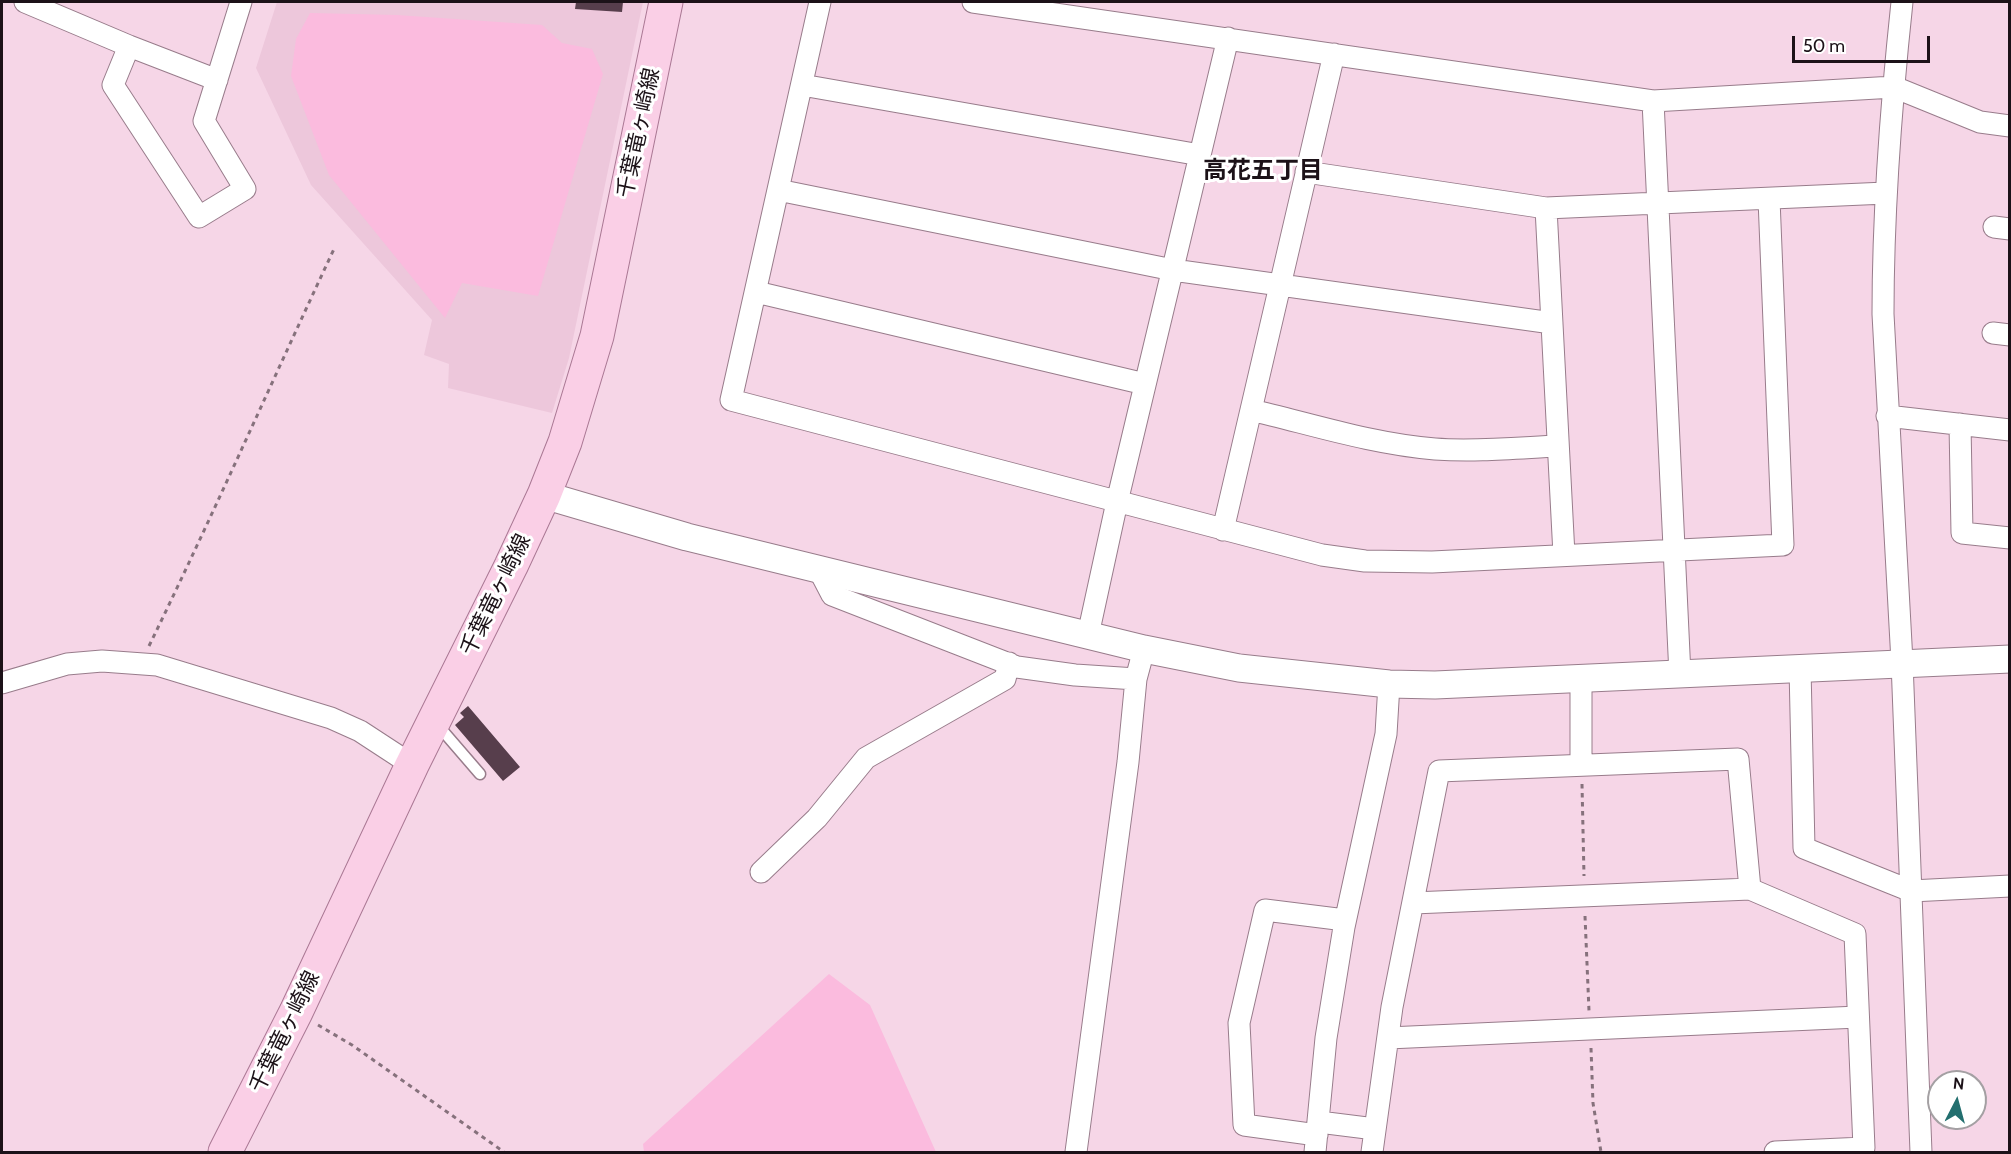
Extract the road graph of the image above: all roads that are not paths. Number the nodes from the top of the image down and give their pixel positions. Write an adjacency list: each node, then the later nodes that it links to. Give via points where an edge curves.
1 (25, 2): 9 (street)
2 (241, 2): 11 (street)
3 (666, 2): 33 (main road, 千葉竜ヶ崎線, via 597,336 571,428)
4 (820, 2): 12 (street)
5 (973, 2): 7 (street)
6 (1902, 2): 13 (street)
7 (1008, 4): 8 (street)
8 (1228, 38): 10 (street); 16 (street)
9 (129, 46): 11 (street); 11 (street, via 113,85 199,217 245,189 204,122)
10 (1334, 54): 14 (street); 17 (street)
11 (217, 81)
12 (802, 85): 16 (street); 18 (street)
13 (1894, 87): 14 (street); 15 (street, via 1980,122); 19 (street)
14 (1653, 101): 21 (street)
15 (2010, 126)
16 (1200, 155): 23 (street)
17 (1306, 172): 22 (street); 24 (street)
18 (778, 190): 23 (street); 25 (street)
19 (1886, 193): 20 (street); 29 (street, via 1883,314)
20 (1769, 199): 21 (street); 37 (street, via 1782,545)
21 (1658, 203): 22 (street); 37 (street)
22 (1546, 208): 26 (street)
23 (1173, 270): 24 (street); 27 (street)
24 (1280, 285): 26 (street); 28 (street)
25 (756, 292): 27 (street); 34 (street, via 731,400)
26 (1552, 323): 32 (street)
27 (1145, 384): 34 (street)
28 (1251, 410): 32 (street, via 1421,448); 35 (street)
29 (1887, 416): 30 (street); 43 (street)
30 (1960, 424): 31 (street); 36 (street, via 1962,533)
31 (2010, 430)
32 (1558, 446): 38 (street)
33 (544, 495): 39 (street); 51 (main road, 千葉竜ヶ崎線)
34 (1117, 502): 35 (street); 40 (street)
35 (1223, 530): 38 (street, via 1322,555 1365,561 1432,562)
36 (2010, 538)
37 (1674, 550): 38 (street); 46 (street)
38 (1564, 555)
39 (819, 570): 40 (street); 44 (street, via 832,595)
40 (1088, 635): 41 (street)
41 (1144, 649): 47 (street); 50 (street, via 1239,668)
42 (2010, 659): 43 (street)
43 (1902, 662): 45 (street); 58 (street)
44 (1009, 663): 47 (street, via 1075,675); 55 (street, via 1005,679 866,758 817,818)
45 (1800, 668): 46 (street); 58 (street, via 1804,848)
46 (1680, 675): 48 (street)
47 (1136, 679): 66 (street)
48 (1581, 679): 50 (street); 52 (street)
49 (2, 683): 53 (street, via 68,664 102,661 157,665 331,718 360,731)
50 (1389, 684): 60 (street, via 1386,734)
51 (434, 720): 53 (main road, 千葉竜ヶ崎線); 54 (lane)
52 (1581, 764): 57 (street, via 1738,759); 59 (street, via 1439,771)
53 (412, 765): 65 (main road, 千葉竜ヶ崎線, via 296,1012)
54 (480, 774)
55 (761, 872)
56 (2010, 886): 58 (street)
57 (1750, 889): 59 (street); 61 (street, via 1855,934)
58 (1911, 891): 69 (street)
59 (1413, 903): 62 (street)
60 (1345, 920): 64 (street, via 1326,1038); 64 (street, via 1265,910 1239,1023 1244,1125)
61 (1858, 1017): 62 (street); 68 (street, via 1864,1148)
62 (1388, 1038): 63 (street)
63 (1375, 1129): 64 (street); 67 (street)
64 (1317, 1136)
65 (225, 1152)
66 (1076, 1152)
67 (1372, 1152)
68 (1775, 1152)
69 (1921, 1152)

